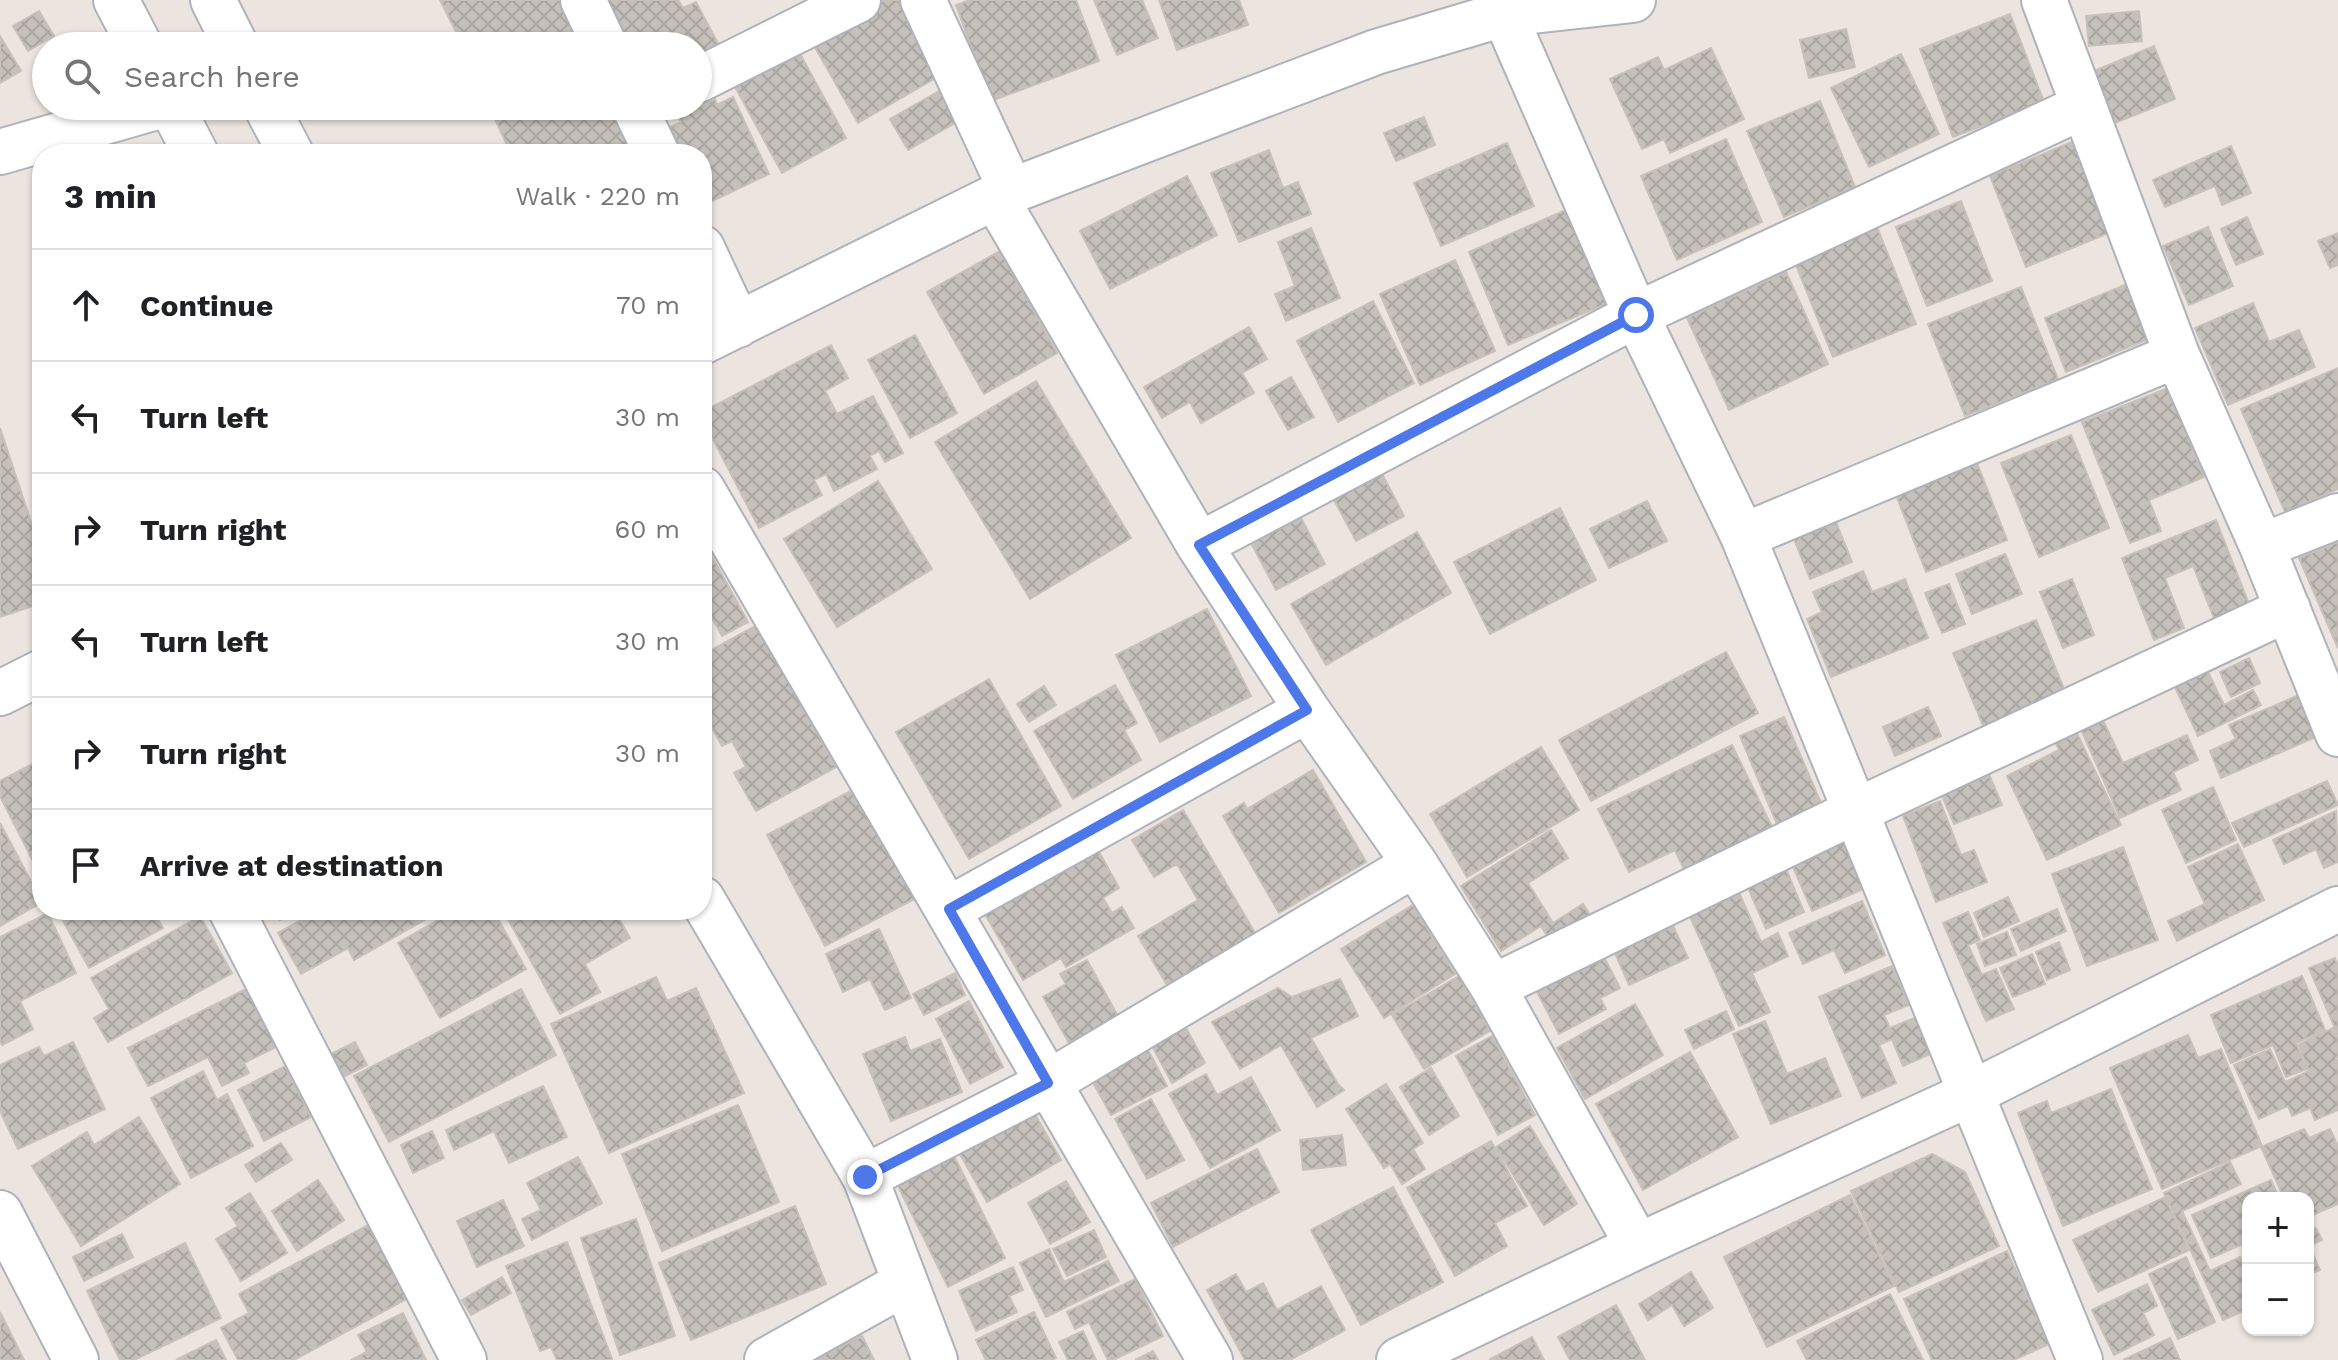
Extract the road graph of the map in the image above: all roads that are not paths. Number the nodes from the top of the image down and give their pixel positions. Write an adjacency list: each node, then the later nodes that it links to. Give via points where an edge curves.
1 (116, 0): 9 (street)
2 (213, 0): 10 (street)
3 (583, 0): 11 (street)
4 (858, 0): 12 (street)
5 (923, 0): 22 (street)
6 (1633, 0): 8 (street)
7 (2044, 0): 13 (street)
8 (1501, 7): 22 (street); 24 (street)
9 (133, 32)
10 (229, 32)
11 (598, 32)
12 (712, 73)
13 (2084, 106): 24 (street); 26 (street)
14 (111, 120): 21 (street)
15 (178, 120): 18 (street)
16 (273, 120): 19 (street)
17 (644, 120): 20 (street)
18 (191, 144)
19 (286, 144)
20 (653, 144)
21 (0, 152)
22 (1003, 194): 25 (street); 30 (street)
23 (712, 295): 25 (street)
24 (1636, 315): 29 (street); 30 (street)
25 (720, 333)
26 (2177, 355): 29 (street); 31 (street)
27 (712, 506): 39 (street)
28 (2338, 516): 31 (street)
29 (1743, 536): 37 (street)
30 (1199, 545): 35 (street)
31 (2262, 546): 32 (street)
32 (2288, 609): 36 (street); 37 (street)
33 (32, 677): 34 (street)
34 (0, 693)
35 (1307, 710): 38 (street); 39 (street)
36 (2338, 734)
37 (1856, 811): 43 (street); 45 (street)
38 (1415, 864): 43 (street); 44 (street)
39 (949, 909): 44 (street)
40 (2338, 909): 45 (street)
41 (712, 916): 46 (street)
42 (236, 920): 51 (street)
43 (1493, 987): 48 (street)
44 (1048, 1083): 46 (street); 54 (street)
45 (1972, 1093): 48 (street); 56 (street)
46 (865, 1177): 49 (street)
47 (0, 1213): 50 (street)
48 (1638, 1246): 55 (street)
49 (905, 1283): 52 (street); 53 (street)
50 (76, 1360)
51 (464, 1360)
52 (767, 1360)
53 (935, 1360)
54 (1210, 1360)
55 (1399, 1360)
56 (2080, 1360)

